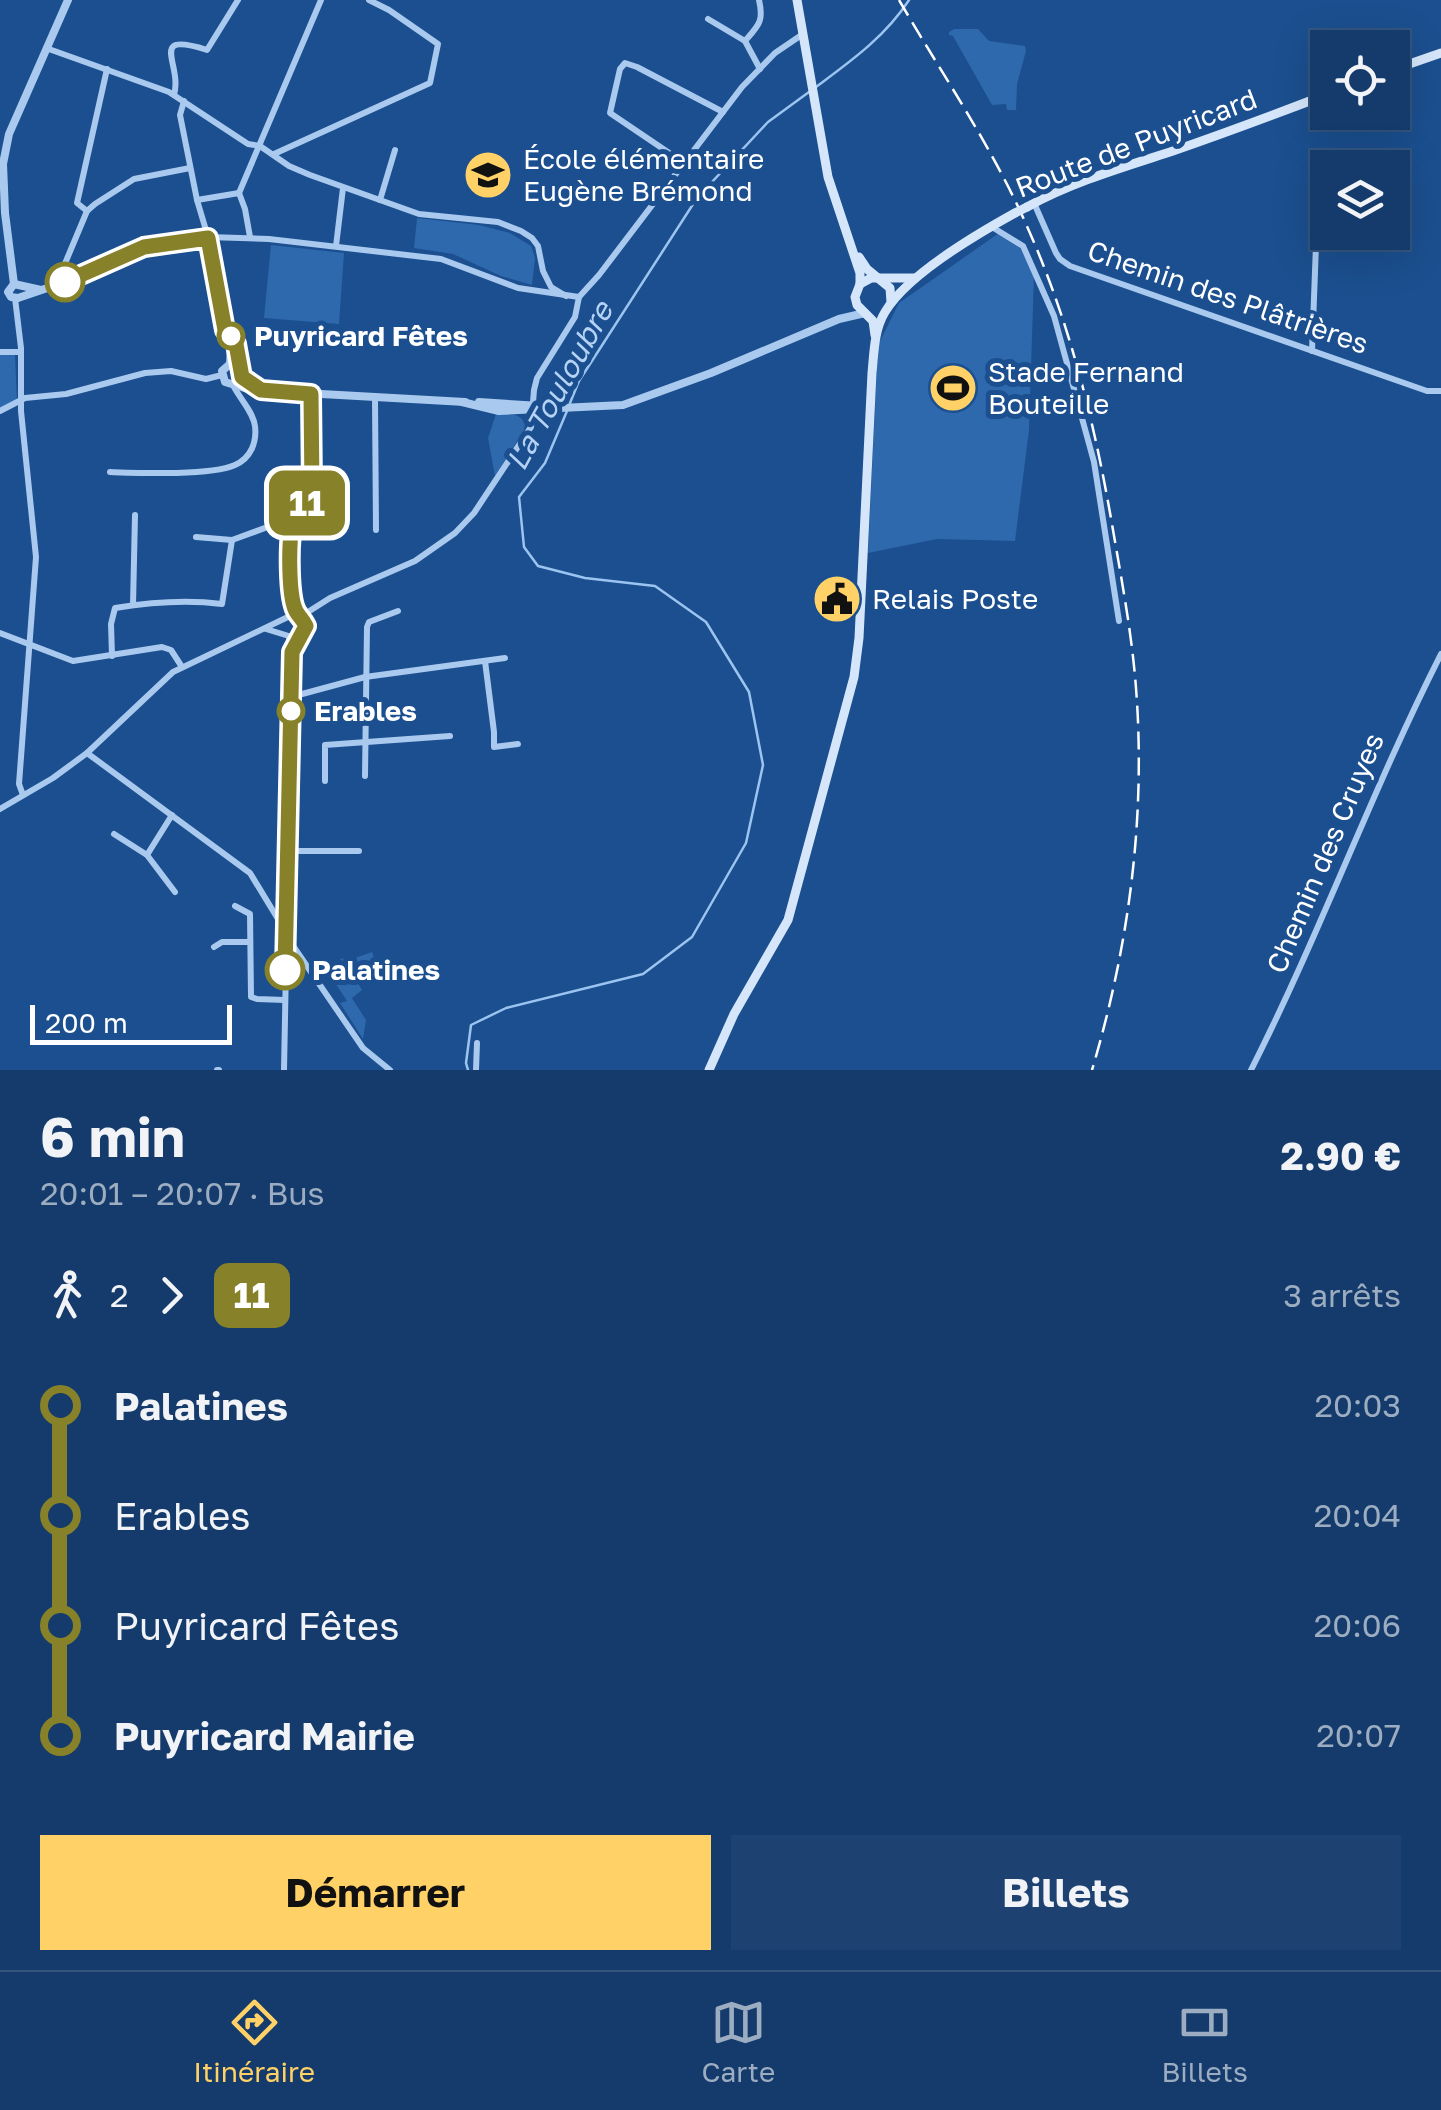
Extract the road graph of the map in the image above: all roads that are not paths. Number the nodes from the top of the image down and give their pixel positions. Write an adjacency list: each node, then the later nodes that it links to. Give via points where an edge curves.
1 (68, 0): 10 (street)
2 (238, 0): 15 (street, via 207,50 176,44)
3 (321, 0): 19 (street)
4 (369, 0): 21 (street, via 438,44 430,83)
5 (759, 0): 9 (street, via 762,15)
6 (797, 0): 8 (main road)
7 (708, 19): 9 (street)
8 (804, 34): 13 (street); 33 (main road, via 832,195)
9 (746, 41): 13 (street)
10 (46, 48): 14 (street); 40 (street, via 3,164)
11 (1441, 53): 12 (main road)
12 (1410, 64)
13 (760, 69): 18 (street)
14 (107, 70): 15 (street); 29 (street, via 77,202)
15 (174, 95): 17 (street)
16 (1310, 101): 28 (main road, Route de Puyricard)
17 (184, 102): 19 (street); 23 (street, via 180,115)
18 (723, 112): 22 (street); 22 (street, via 636,67 625,63 620,69 610,114)
19 (260, 146): 21 (street); 25 (street)
20 (394, 150): 27 (street)
21 (274, 154): 24 (street)
22 (684, 163): 43 (street)
23 (190, 168): 26 (street); 29 (street, via 134,178)
24 (343, 188): 27 (street); 34 (street)
25 (239, 194): 26 (street); 31 (street)
26 (197, 200): 32 (street)
27 (380, 200): 41 (street, via 419,214 498,222 521,231 538,246 551,287)
28 (1030, 205): 30 (main road, Route de Puyricard, bridge); 49 (street, Chemin des Plâtrières, via 1060,260 1070,266)
29 (88, 212): 39 (street)
30 (992, 227): 36 (main road, Route de Puyricard); 70 (street, via 1023,246 1054,316 1094,462)
31 (250, 237): 32 (street); 34 (street)
32 (208, 238): 39 (street, via 144,247); 47 (street)
33 (851, 242): 37 (main road); 38 (main road)
34 (336, 246): 41 (street, via 441,259 518,288)
35 (1316, 250): 49 (street)
36 (916, 279): 37 (main road); 44 (main road, Route de Puyricard)
37 (881, 280): 38 (main road); 44 (main road, via 892,296)
38 (860, 284): 42 (main road)
39 (56, 285): 40 (street)
40 (11, 291): 51 (street)
41 (566, 296): 43 (street)
42 (855, 297): 45 (main road); 46 (street)
43 (578, 298): 59 (street, via 576,316 538,378)
44 (888, 308): 45 (main road); 48 (main road)
45 (866, 314): 46 (street); 48 (main road)
46 (839, 319): 59 (street, via 624,405)
47 (225, 330): 52 (street); 54 (street, via 236,344)
48 (876, 338): 106 (main road, via 854,677 788,920)
49 (1312, 351): 55 (street, Chemin des Plâtrières)
50 (0, 352): 51 (street)
51 (21, 352): 58 (street)
52 (230, 364): 53 (street); 54 (street, via 239,367)
53 (222, 375): 54 (street, via 225,382); 58 (street, via 145,373)
54 (238, 379): 56 (street, via 240,387); 61 (street, via 255,424 249,456 208,470)
55 (1441, 391)
56 (311, 394): 57 (street); 63 (street, via 312,490)
57 (375, 398): 59 (street, via 462,402 500,411); 64 (street)
58 (22, 401): 60 (street); 74 (street, via 36,557)
59 (532, 407): 69 (street, via 525,437 455,533 415,561)
60 (0, 412)
61 (110, 472)
62 (135, 515): 67 (street)
63 (294, 521): 66 (street); 69 (street)
64 (376, 530)
65 (196, 537): 66 (street)
66 (232, 540): 67 (street, via 222,604)
67 (133, 605): 76 (street, via 114,608)
68 (398, 610): 80 (street, via 369,622)
69 (296, 618): 71 (street); 73 (street, via 283,627); 73 (street, via 306,630)
70 (1119, 621)
71 (266, 628): 73 (street); 79 (street)
72 (0, 633): 74 (street)
73 (291, 636): 81 (street)
74 (30, 646): 76 (street, via 73,661); 88 (street)
75 (1441, 654): 107 (street, Chemin des Cruyes)
76 (112, 656): 79 (street, via 162,647)
77 (505, 658): 78 (street)
78 (485, 661): 80 (street); 84 (street, via 494,747)
79 (182, 667): 85 (street)
80 (365, 676): 81 (street); 83 (street)
81 (291, 698): 92 (street)
82 (450, 736): 83 (street)
83 (365, 742): 86 (street); 87 (street, via 325,744)
84 (518, 744)
85 (87, 752): 88 (street); 90 (street)
86 (365, 776)
87 (324, 781)
88 (22, 795): 89 (street)
89 (0, 809)
90 (172, 815): 94 (street); 97 (street, via 250,874)
91 (114, 834): 94 (street)
92 (288, 850): 93 (street); 97 (street)
93 (359, 851)
94 (147, 854): 95 (street)
95 (175, 892)
96 (235, 906): 99 (street, via 250,914)
97 (286, 924): 98 (street)
98 (286, 936): 101 (street); 104 (street, via 363,1048)
99 (250, 942): 100 (street); 101 (street, via 251,996)
100 (214, 946)
101 (285, 1000): 103 (street)
102 (477, 1042): 105 (street)
103 (284, 1070)
104 (390, 1070)
105 (476, 1070)
106 (710, 1070)
107 (1251, 1070)

